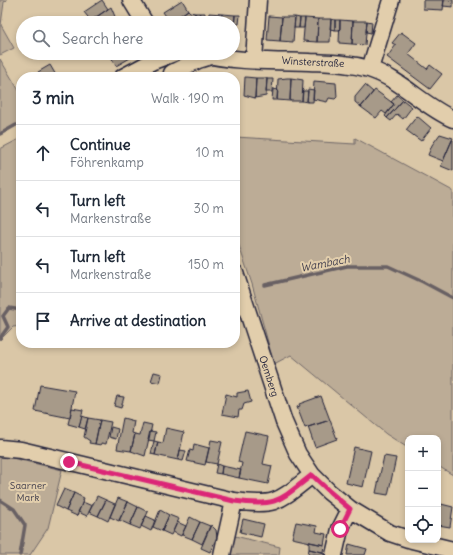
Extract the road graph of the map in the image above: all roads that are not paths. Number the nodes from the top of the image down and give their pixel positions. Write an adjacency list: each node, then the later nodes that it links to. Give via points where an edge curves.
1 (131, 0): 4 (street)
2 (258, 0): 9 (street)
3 (391, 0): 10 (street)
4 (141, 16)
5 (240, 59): 9 (street, Winsterstraße)
6 (156, 60): 11 (street)
7 (169, 60): 12 (street)
8 (198, 60): 13 (street, Winsterstraße)
9 (254, 60): 10 (street, Winsterstraße, via 346,63)
10 (370, 69): 14 (street, Winsterstraße, via 388,76 435,110)
11 (133, 72)
12 (172, 72)
13 (178, 72)
14 (453, 119)
15 (240, 287): 17 (street, Oemberg, via 284,422 298,454)
16 (0, 448): 18 (street, via 21,450)
17 (312, 475): 18 (street, via 285,497 272,503 258,505); 19 (street, Oemberg)
18 (234, 501): 23 (street)
19 (350, 509): 20 (street, Oemberg, via 390,533); 24 (street, via 340,529)
20 (405, 538)
21 (424, 543): 22 (street)
22 (453, 550)
23 (222, 555)
24 (334, 555)

